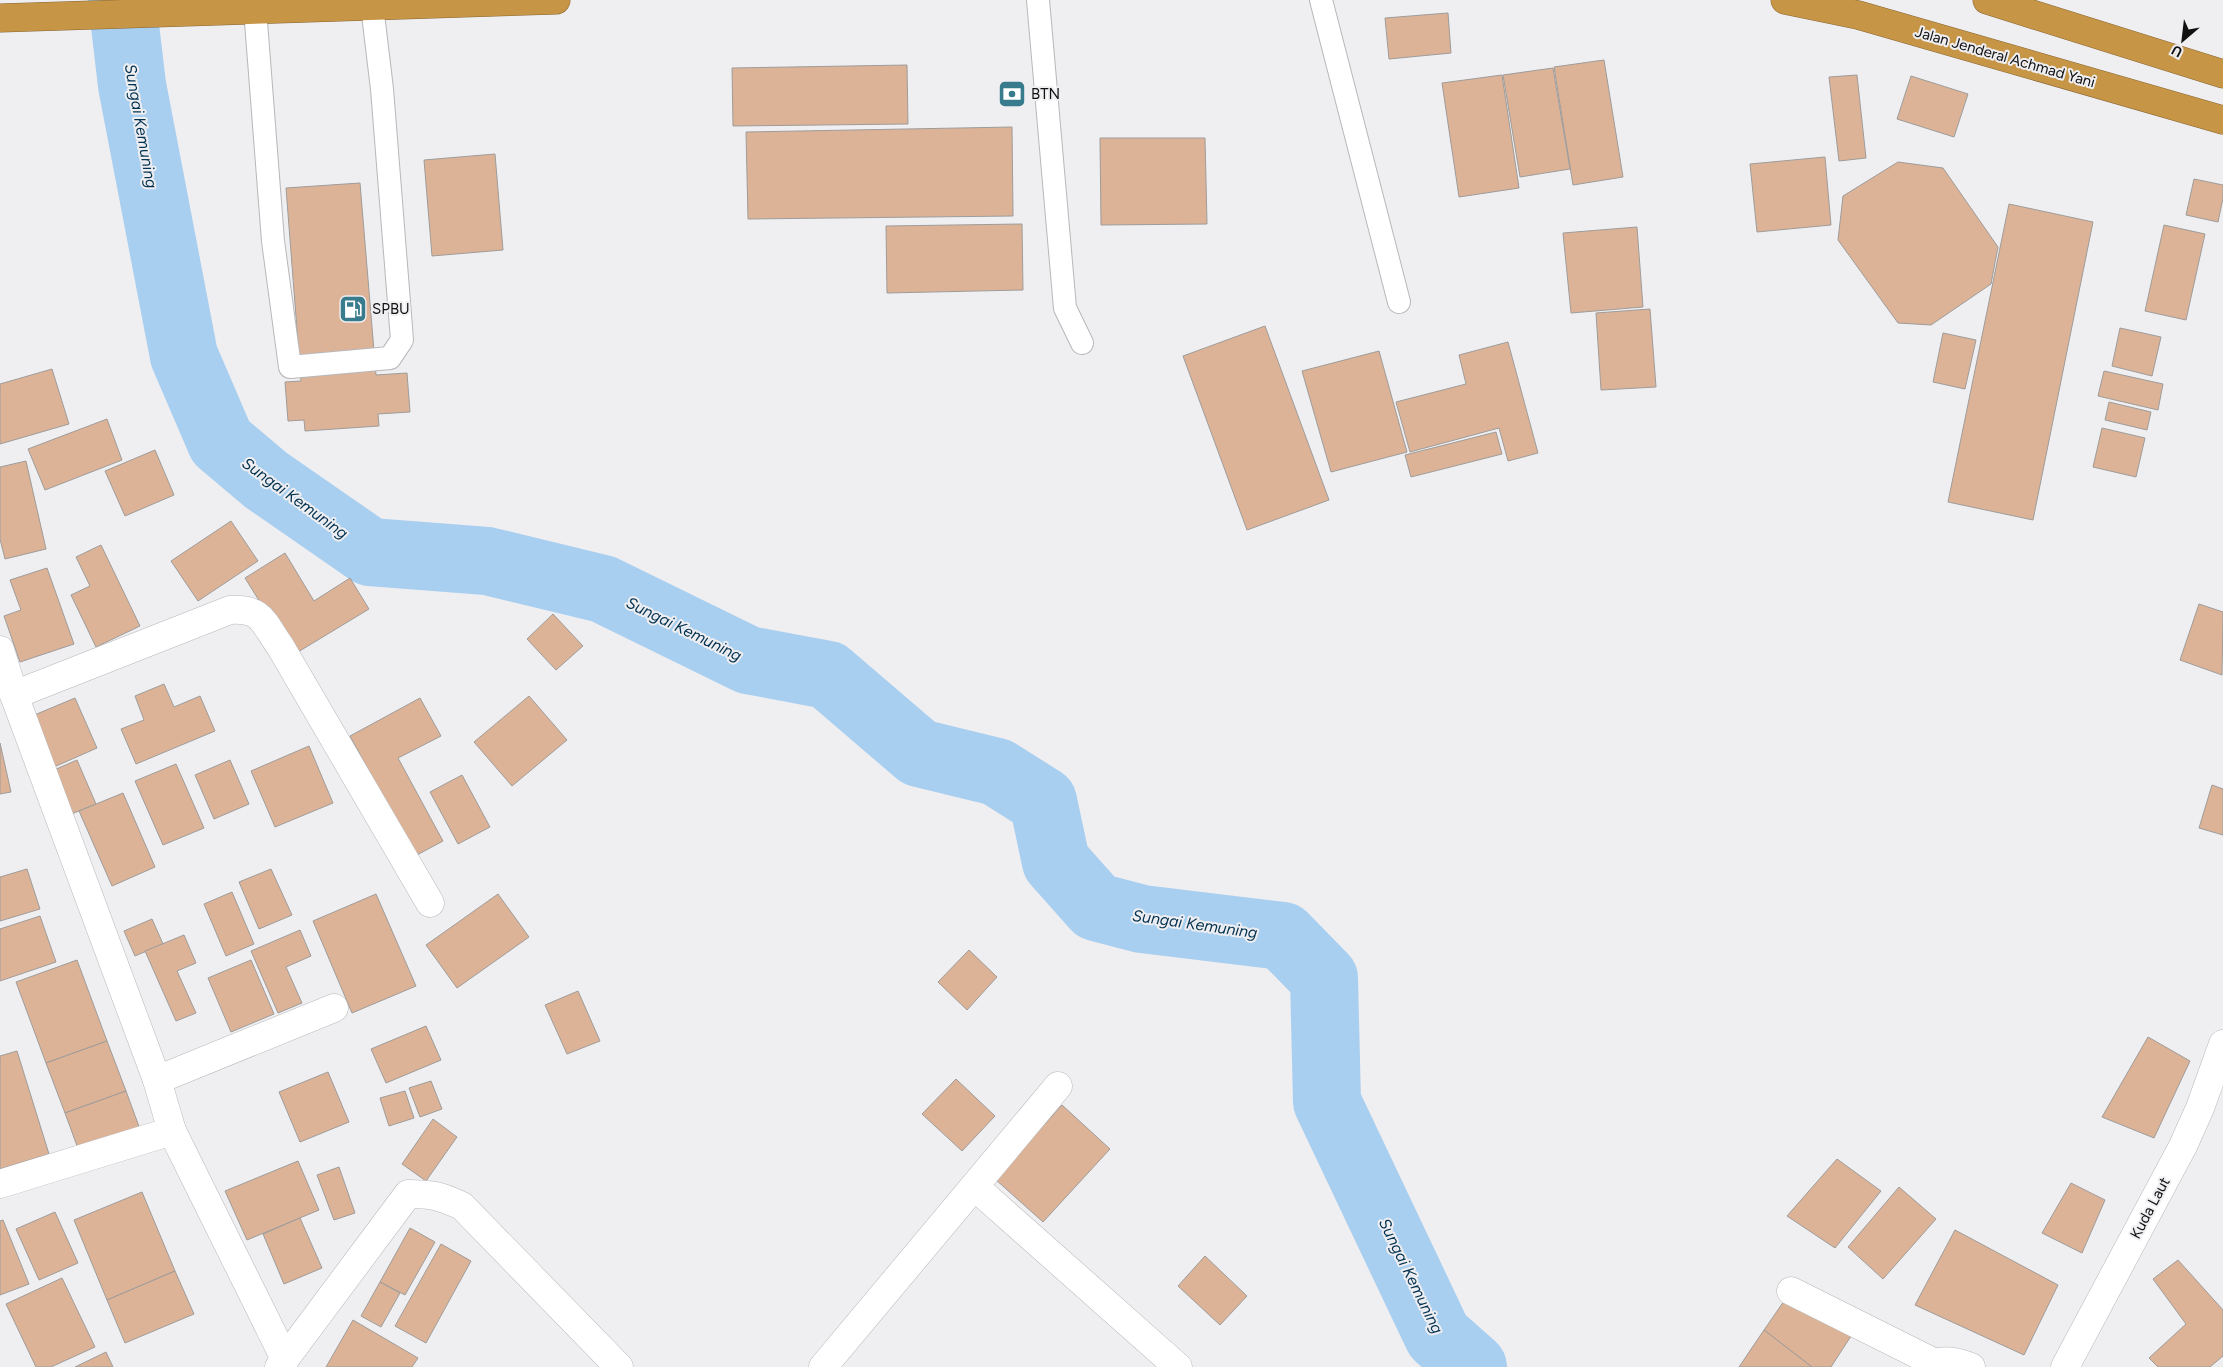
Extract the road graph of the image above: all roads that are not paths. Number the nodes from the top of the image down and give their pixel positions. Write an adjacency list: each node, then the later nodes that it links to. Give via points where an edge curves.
1 (556, 0): 6 (highway)
2 (1038, 0): 12 (lane, via 1065,308)
3 (1321, 0): 11 (lane)
4 (1785, 0): 10 (highway, Jalan Jenderal Achmad Yani, via 1858,15)
5 (1986, 0): 9 (highway)
6 (372, 6): 7 (highway); 7 (lane, via 402,340 390,358 290,367 273,241)
7 (255, 9): 8 (highway)
8 (0, 18)
9 (2223, 74)
10 (2223, 120)
11 (1399, 302)
12 (1082, 343)
13 (0, 650): 14 (street)
14 (14, 695): 15 (street, via 230,610 246,609 258,614 280,646); 18 (street)
15 (430, 903)
16 (334, 1008): 18 (street)
17 (2223, 1044): 30 (street, Kuda Laut, via 2183,1146)
18 (157, 1080): 20 (street)
19 (1058, 1086): 22 (street)
20 (172, 1131): 21 (street); 24 (street)
21 (0, 1184)
22 (975, 1187): 27 (street); 28 (street)
23 (1791, 1292): 25 (street)
24 (282, 1363): 26 (street, via 408,1194 423,1194 438,1195 462,1206)
25 (1932, 1365): 29 (street, via 1952,1361)
26 (620, 1367)
27 (823, 1367)
28 (1178, 1367)
29 (1971, 1367)
30 (2065, 1367)

